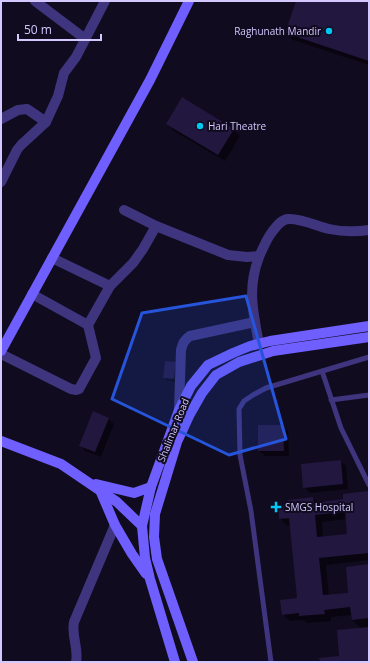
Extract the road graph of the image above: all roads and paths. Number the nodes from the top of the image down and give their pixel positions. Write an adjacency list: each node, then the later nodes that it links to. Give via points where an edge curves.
1 (35, 1): 4 (street)
2 (105, 1): 4 (street)
3 (189, 1): 12 (main road, via 150,80)
4 (84, 38): 6 (street, via 76,57 64,73 58,96)
5 (1, 119): 6 (street, via 18,110 27,109)
6 (46, 122): 7 (street, via 17,150)
7 (1, 182)
8 (124, 210): 9 (street)
9 (156, 226): 11 (street, via 228,255); 13 (street, via 143,249)
10 (369, 230): 11 (street, via 341,231 285,220 270,235)
11 (259, 256): 15 (street, via 251,294)
12 (52, 258): 13 (street); 14 (main road)
13 (110, 286): 16 (street)
14 (32, 294): 16 (street); 20 (main road)
15 (255, 322): 19 (street); 26 (street, via 185,339 181,350)
16 (88, 325): 21 (street, via 96,358 79,389 71,389)
17 (369, 326): 19 (main road, Shalimar Road)
18 (369, 337): 37 (main road, via 272,351 239,362 216,375 190,414 177,442 155,514 154,537 157,559)
19 (259, 344): 26 (main road, Shalimar Road, via 208,365 191,386)
20 (1, 351)
21 (1, 354)
22 (369, 357): 23 (lane)
23 (322, 372): 25 (lane); 38 (lane, via 266,388 244,401 239,409 240,455 251,511)
24 (369, 395): 25 (lane)
25 (331, 400): 29 (lane, via 341,428)
26 (179, 410): 30 (main road, Shalimar Road)
27 (1, 441): 28 (main road, via 61,464)
28 (87, 481): 30 (main road, via 134,493); 31 (main road)
29 (369, 485)
30 (151, 487): 33 (main road, Shalimar Road)
31 (99, 490): 32 (main road); 33 (main road, via 117,502)
32 (115, 525): 34 (main road); 35 (street, via 74,622)
33 (142, 526): 34 (main road, Shalimar Road)
34 (150, 579): 36 (main road, Shalimar Road)
35 (76, 662)
36 (175, 662)
37 (193, 662)
38 (271, 662)

